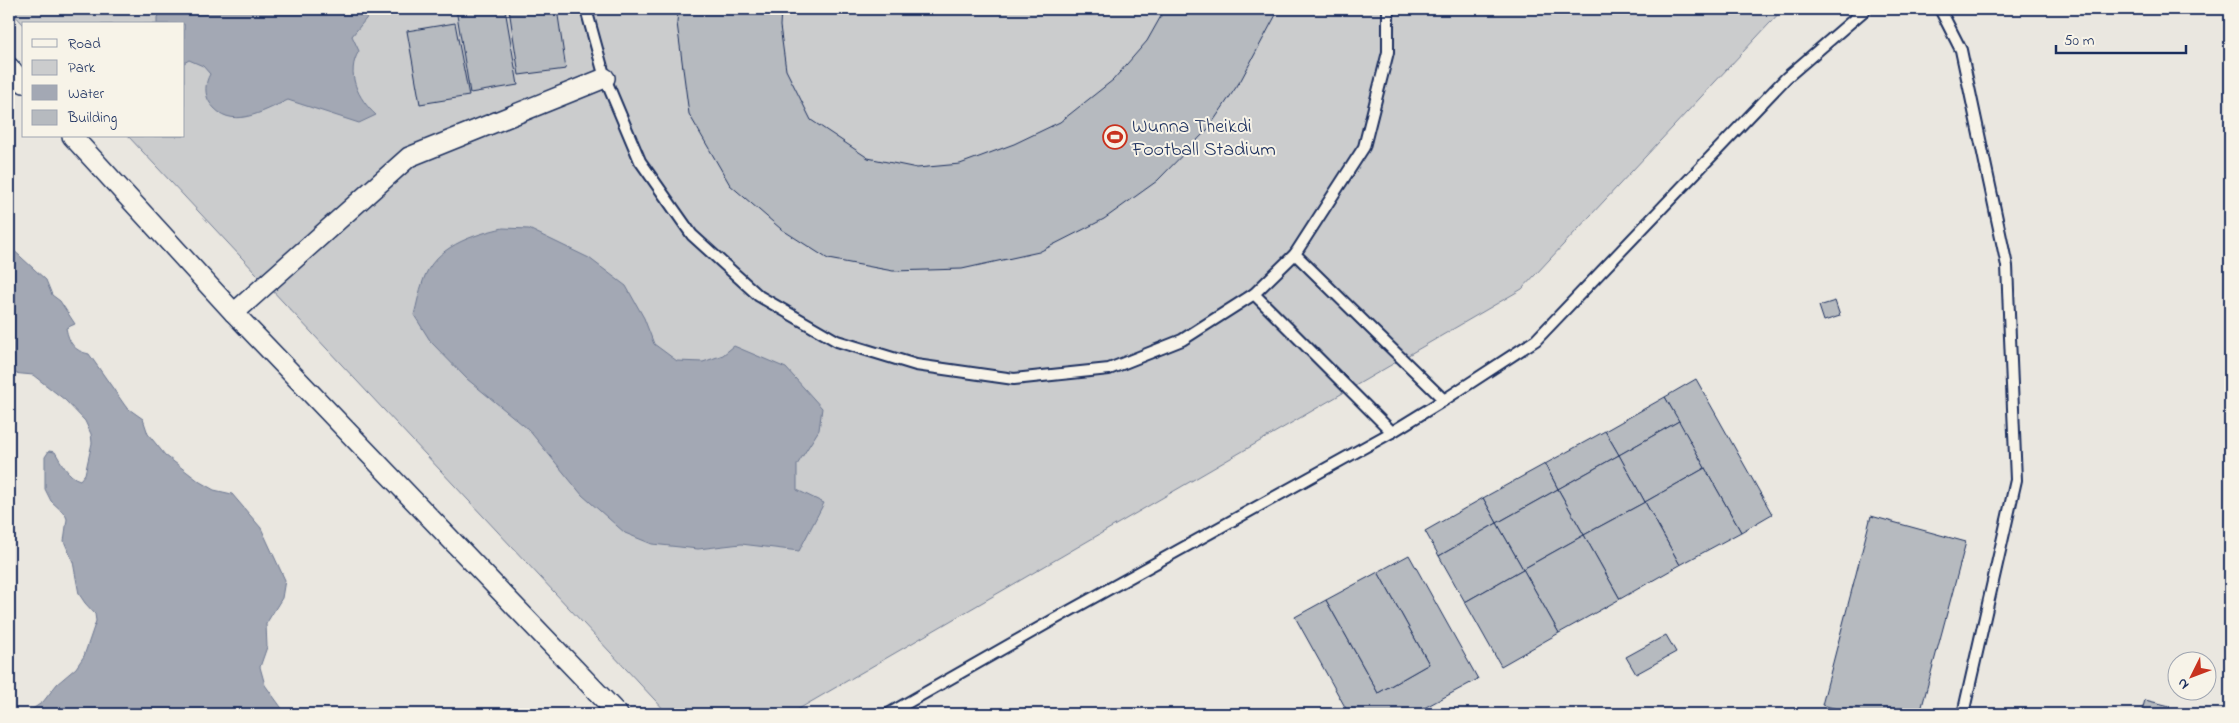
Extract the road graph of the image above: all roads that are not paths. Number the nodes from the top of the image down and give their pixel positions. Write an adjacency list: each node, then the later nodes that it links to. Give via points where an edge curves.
1 (586, 9): 6 (lane)
2 (1388, 9): 9 (lane, via 1388,52 1364,147)
3 (1866, 9): 12 (lane, via 1786,78 1536,340)
4 (1940, 9): 16 (lane, via 1961,50 2007,266 2016,480)
5 (9, 67): 7 (street)
6 (605, 78): 10 (lane, via 640,161 692,235 758,296 837,341 916,365 1014,379 1110,369 1182,340); 11 (street, via 410,157)
7 (22, 81)
8 (74, 138): 11 (street)
9 (1295, 254): 10 (lane); 12 (lane)
10 (1254, 294): 13 (lane)
11 (234, 313): 14 (street)
12 (1444, 400): 13 (lane)
13 (1392, 432): 15 (lane)
14 (618, 714)
15 (888, 714)
16 (1963, 714)

